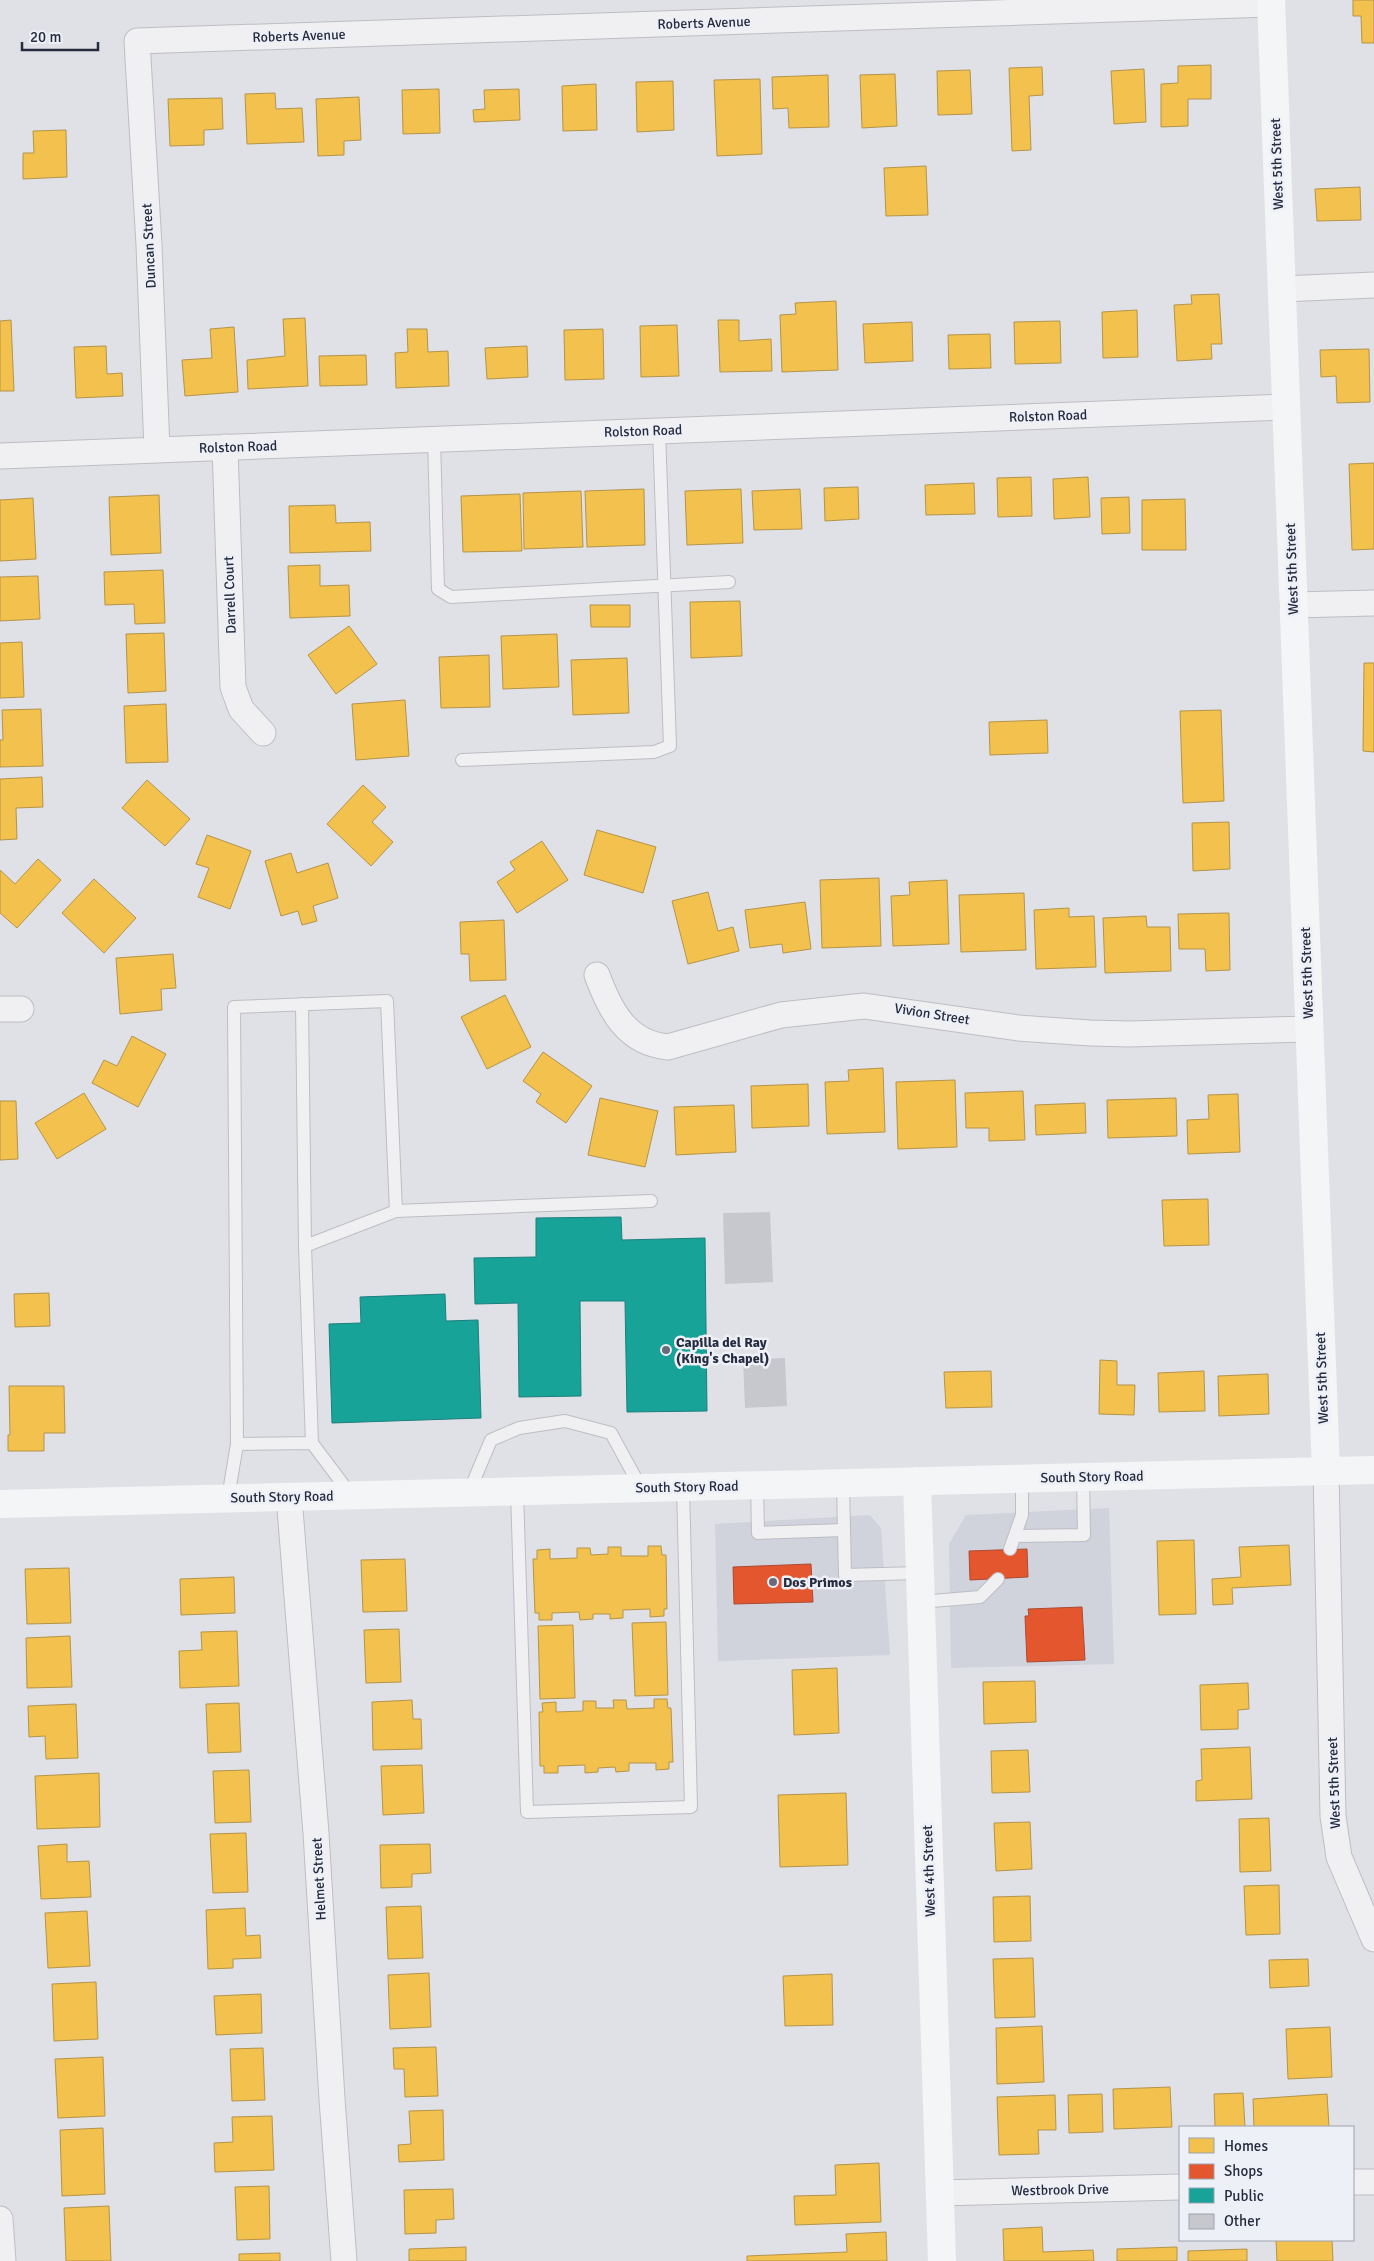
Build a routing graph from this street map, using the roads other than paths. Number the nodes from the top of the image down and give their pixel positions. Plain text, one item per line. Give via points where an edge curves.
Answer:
1 (1271, 2) edge
2 (137, 42) joint
3 (1374, 285) edge
4 (1282, 289) junction
5 (1286, 407) junction
6 (659, 430) junction
7 (434, 439) junction
8 (225, 447) junction
9 (158, 450) junction
10 (0, 456) edge
11 (729, 582) dead end
12 (665, 586) junction
13 (1374, 603) edge
14 (1293, 605) junction
15 (263, 733) dead end
16 (462, 760) dead end
17 (597, 975) dead end
18 (302, 1004) junction
19 (1309, 1029) junction
20 (651, 1201) dead end
21 (396, 1211) junction
22 (305, 1246) junction
23 (312, 1443) junction
24 (237, 1444) junction
25 (1374, 1470) edge
26 (1326, 1471) junction
27 (1083, 1477) junction
28 (1022, 1479) junction
29 (917, 1481) junction
30 (843, 1483) junction
31 (756, 1485) junction
32 (683, 1487) junction
33 (640, 1488) junction
34 (517, 1491) junction
35 (470, 1492) junction
36 (351, 1495) junction
37 (289, 1497) junction
38 (228, 1498) junction
39 (0, 1504) edge
40 (844, 1530) junction
41 (1014, 1536) junction
42 (1010, 1549) dead end
43 (920, 1573) junction
44 (998, 1578) dead end
45 (920, 1602) junction
46 (1374, 1940) edge
47 (1354, 2182) edge
48 (1374, 2182) edge
49 (1179, 2187) edge
50 (940, 2193) junction
51 (0, 2219) edge
52 (3, 2261) edge
53 (344, 2261) edge
54 (942, 2261) edge

1 - 2 street, Roberts Avenue
1 - 4 street, West 5th Street
2 - 9 street, Duncan Street
3 - 4 street
4 - 5 street, West 5th Street
5 - 6 street, Rolston Road
5 - 14 street, West 5th Street
6 - 7 street, Rolston Road
6 - 12 lane
7 - 8 street, Rolston Road
7 - 12 lane via 438,589 451,597
8 - 9 street, Rolston Road
8 - 15 street, Darrell Court via 233,687 241,709
9 - 10 street, Rolston Road
11 - 12 lane
12 - 16 lane via 670,746 654,752
13 - 14 street
14 - 19 street, West 5th Street
17 - 19 street, Vivion Street via 607,1002 622,1024 644,1042 668,1047 781,1015 864,1006 1018,1028 1090,1033
18 - 21 lane via 387,1001
18 - 22 lane
18 - 24 lane via 234,1007
19 - 26 street, West 5th Street
20 - 21 lane
21 - 22 lane
22 - 23 lane
23 - 24 lane
23 - 36 lane
24 - 38 lane
25 - 26 street, South Story Road
26 - 27 street, South Story Road
26 - 46 street, West 5th Street via 1333,1816 1339,1857
27 - 28 street, South Story Road
27 - 41 lane via 1084,1535
28 - 29 street, South Story Road
28 - 41 lane via 1022,1515
29 - 30 street, South Story Road
29 - 43 street, West 4th Street
30 - 31 street, South Story Road
30 - 40 lane
31 - 32 street, South Story Road
31 - 40 lane via 758,1532
32 - 33 street, South Story Road
32 - 34 lane via 691,1807 537,1812 527,1812
33 - 34 street, South Story Road
33 - 35 lane via 611,1433 565,1421 518,1428 491,1440
34 - 35 street, South Story Road
35 - 36 street, South Story Road
36 - 37 street, South Story Road
37 - 38 street, South Story Road
37 - 53 street, Helmet Street via 316,1832
38 - 39 street, South Story Road
40 - 43 lane via 845,1575
41 - 42 lane
43 - 45 street, West 4th Street
44 - 45 lane via 980,1597
45 - 50 street, West 4th Street
47 - 48 street
49 - 50 street, Westbrook Drive
50 - 54 street, West 4th Street
51 - 52 street

